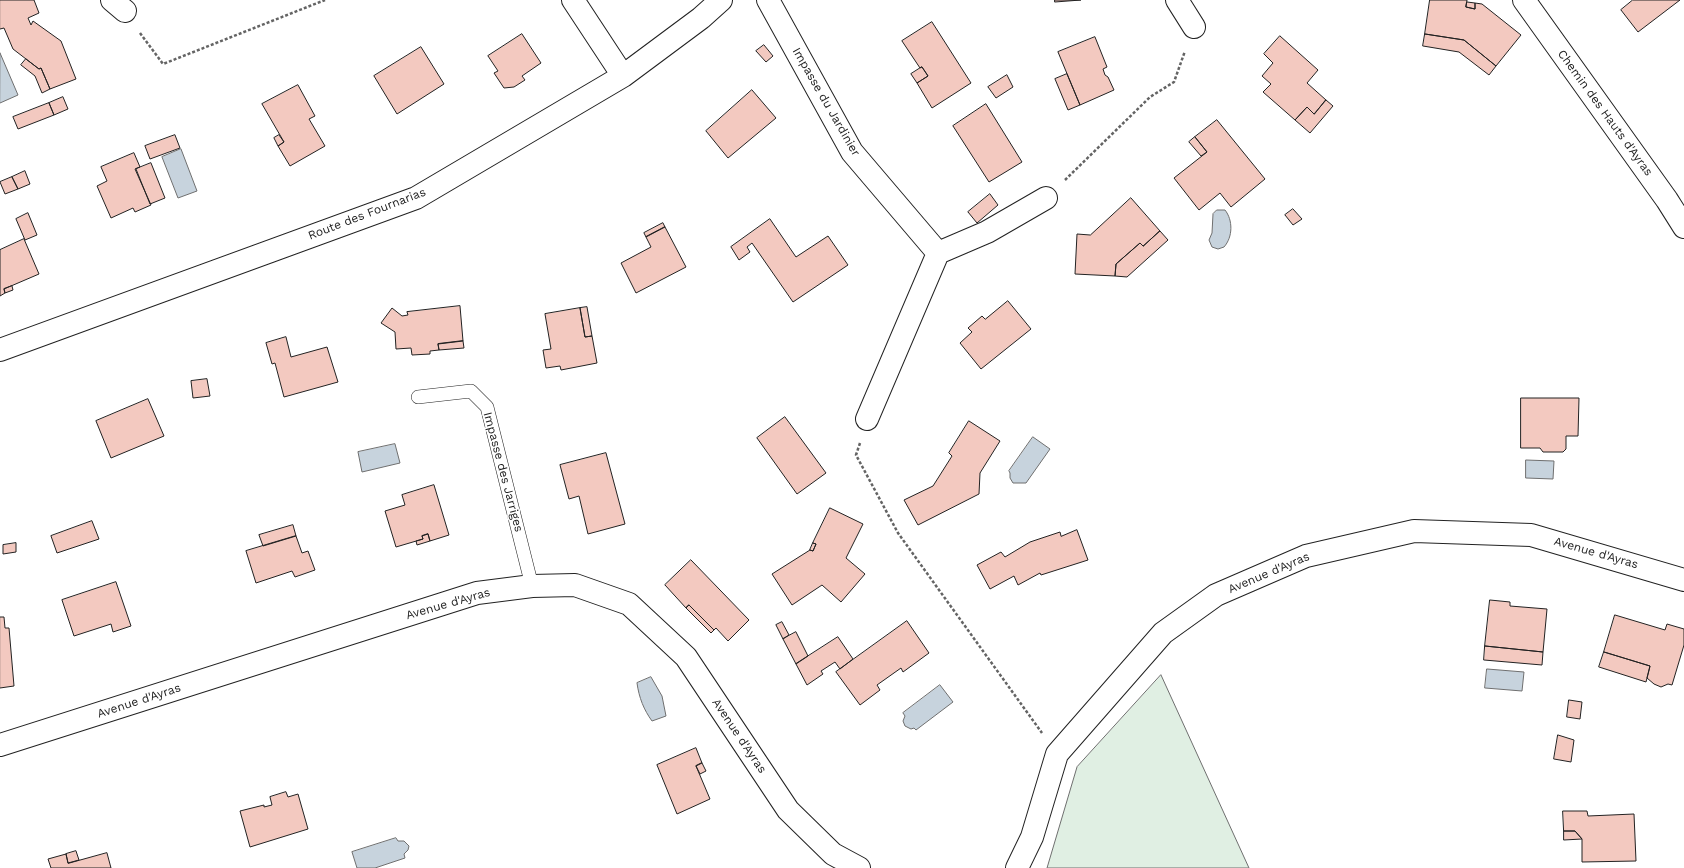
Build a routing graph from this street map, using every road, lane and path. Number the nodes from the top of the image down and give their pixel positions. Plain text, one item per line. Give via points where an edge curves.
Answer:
1 (325, 0) edge
2 (573, 0) edge
3 (721, 0) edge
4 (768, 0) edge
5 (1177, 0) edge
6 (1524, 0) edge
7 (119, 5) edge
8 (1194, 27) joint
9 (623, 76) junction
10 (1046, 198) joint
11 (1684, 227) edge
12 (938, 253) junction
13 (0, 350) edge
14 (418, 397) dead end
15 (867, 420) joint
16 (1684, 580) edge
17 (532, 586) junction
18 (0, 746) edge
19 (1057, 754) junction
20 (859, 868) edge
21 (1017, 868) edge

1 - 7 path via 162,64
2 - 9 street
3 - 9 street, Route des Fournarias
4 - 12 street, Impasse du Jardinier via 852,152
5 - 8 street
6 - 11 street, Chemin des Hauts d'Ayras
8 - 10 path via 1174,82 1150,97
9 - 13 street, Route des Fournarias via 416,198
10 - 12 street via 987,232
12 - 15 street
14 - 17 lane, Impasse des Jarriges via 471,391 487,407
15 - 19 path via 856,455 898,534
16 - 19 street, Avenue d'Ayras via 1531,535 1414,531 1306,556 1216,595 1163,633
17 - 18 street, Avenue d'Ayras via 477,593
17 - 20 street, Avenue d'Ayras via 575,585 629,604 686,657 788,810 833,854
19 - 21 street, Avenue d'Ayras via 1032,837

